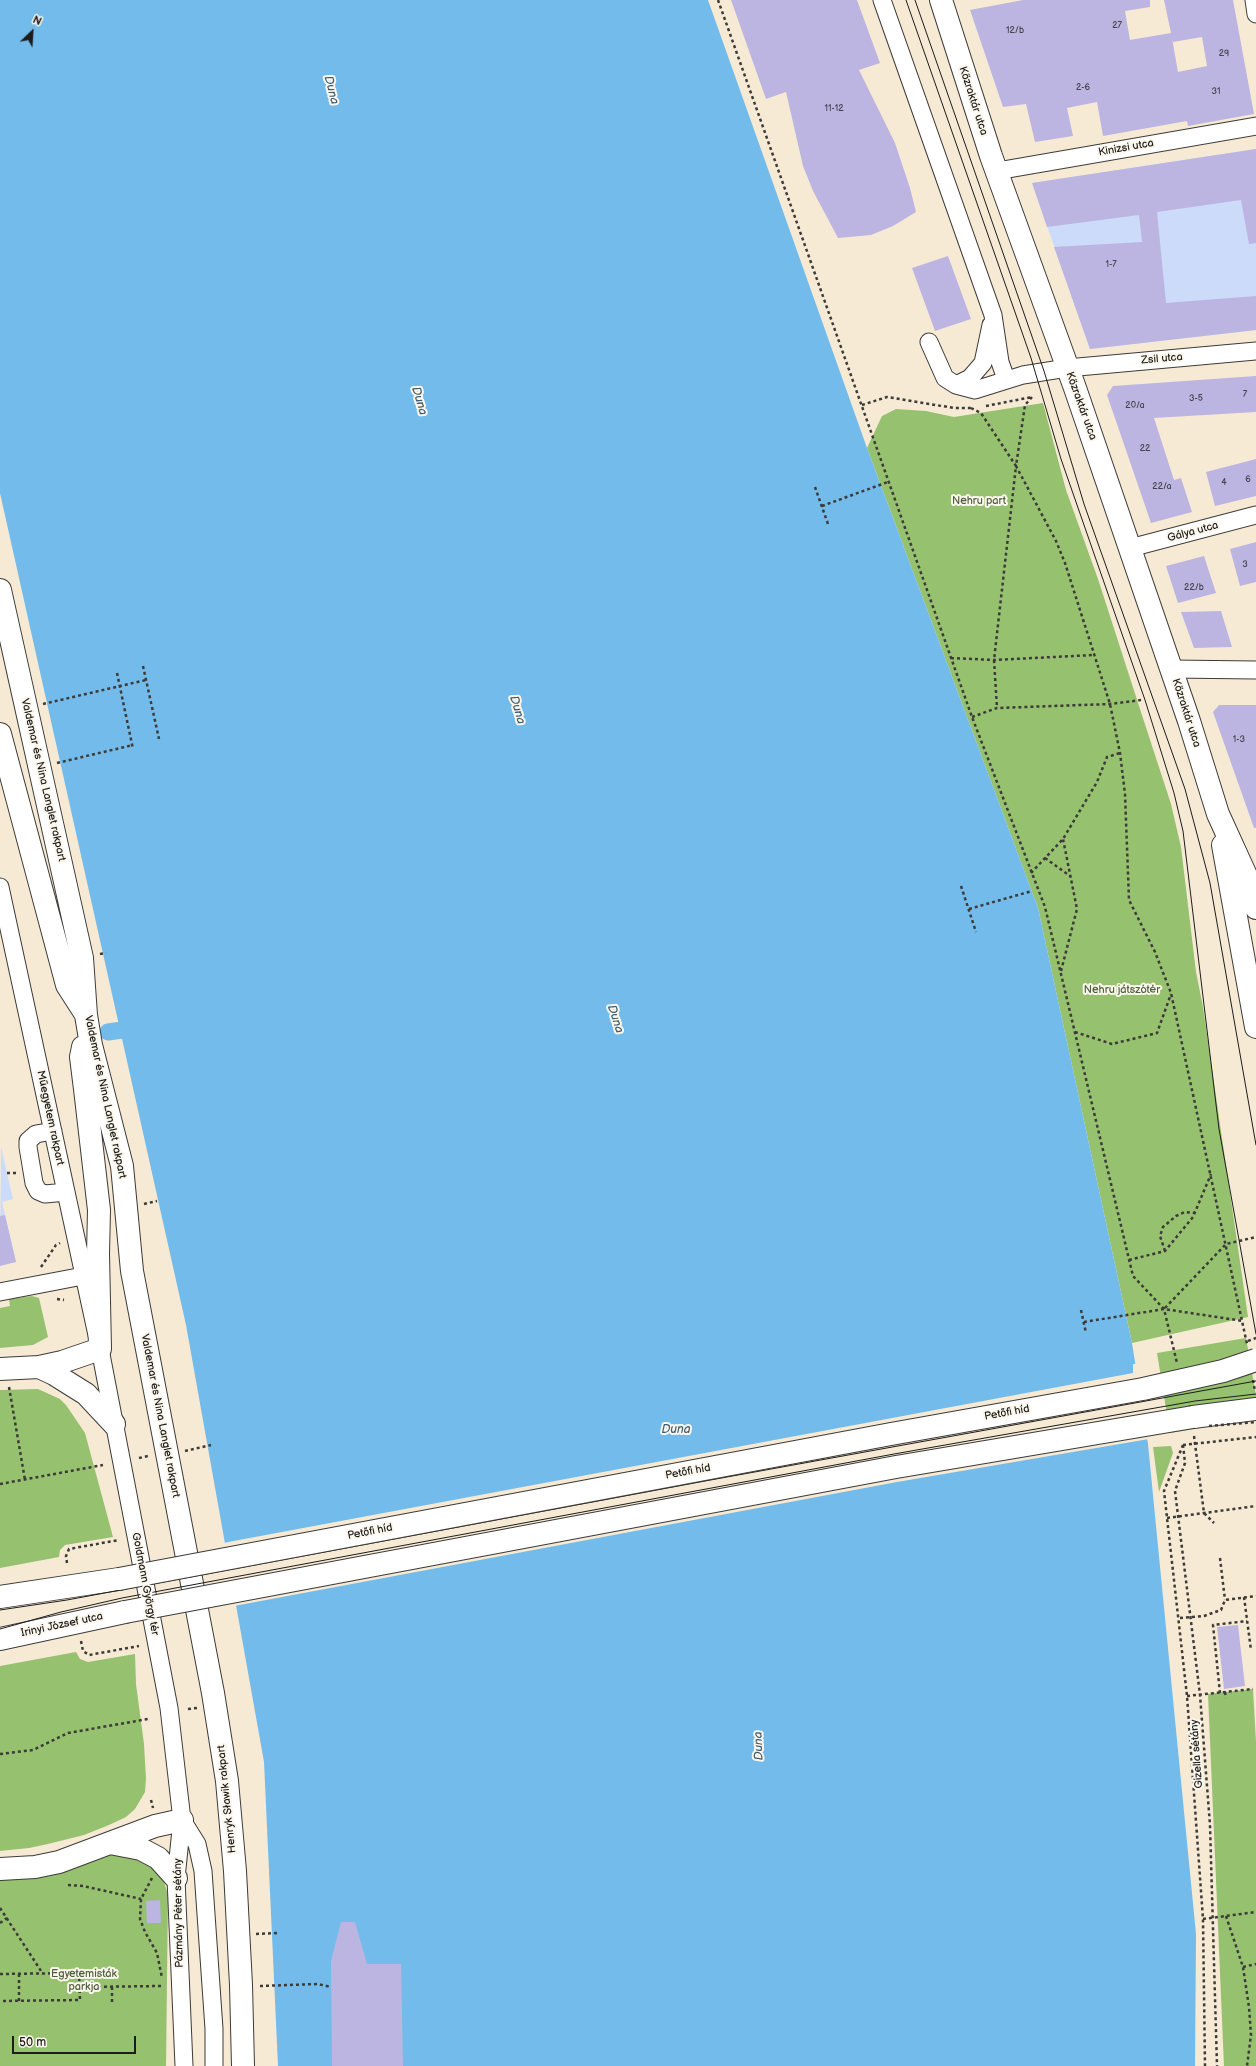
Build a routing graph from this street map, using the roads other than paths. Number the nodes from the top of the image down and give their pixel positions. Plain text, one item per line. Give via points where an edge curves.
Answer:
1 (882, 0) edge
2 (941, 0) edge
3 (1254, 0) edge
4 (1256, 14) edge
5 (1256, 126) edge
6 (997, 171) junction
7 (993, 315) junction
8 (929, 342) dead end
9 (1256, 351) edge
10 (1067, 368) junction
11 (1006, 379) junction
12 (956, 385) junction
13 (1256, 515) edge
14 (1130, 548) junction
15 (0, 590) edge
16 (1171, 669) junction
17 (1256, 670) edge
18 (0, 734) edge
19 (1218, 814) junction
20 (0, 887) edge
21 (1256, 908) edge
22 (1256, 946) edge
23 (1247, 976) junction
24 (86, 1015) junction
25 (1256, 1027) edge
26 (53, 1131) junction
27 (66, 1192) junction
28 (83, 1276) junction
29 (0, 1292) edge
30 (100, 1349) junction
31 (1252, 1361) edge
32 (39, 1367) junction
33 (4, 1377) edge
34 (1256, 1409) edge
35 (114, 1424) junction
36 (183, 1536) joint
37 (0, 1597) edge
38 (0, 1638) edge
39 (182, 1820) junction
40 (110, 1843) junction
41 (0, 1869) edge
42 (176, 1878) junction
43 (184, 2066) edge
44 (214, 2066) edge
45 (243, 2066) edge

1 - 7 street
2 - 6 main road, Közraktár utca
3 - 4 street
5 - 6 street, Kinizsi utca
6 - 10 main road, Közraktár utca
7 - 11 street via 1000,362
7 - 12 street via 983,364 970,378
8 - 12 street via 945,378
9 - 10 street, Zsil utca
10 - 11 street, Zsil utca
10 - 14 main road, Közraktár utca
11 - 12 street, Zsil utca via 975,390
13 - 14 street, Gálya utca
14 - 16 main road, Közraktár utca
15 - 24 main road, Valdemar és Nina Langlet rakpart via 76,924 83,963
16 - 17 street
16 - 19 main road, Közraktár utca
18 - 24 main road via 67,985
19 - 21 main road, Közraktár utca via 1249,882
19 - 23 main road, Közraktár utca
20 - 26 street, Műegyetem rakpart
22 - 23 street via 1249,948 1246,954
23 - 25 main road, Közraktár utca
24 - 30 main road via 81,1057 100,1210
24 - 36 main road, Valdemar és Nina Langlet rakpart via 122,1166 132,1271
26 - 27 street, Műegyetem rakpart
26 - 27 street via 36,1134 28,1141 34,1183 38,1191 45,1194
27 - 28 street, Műegyetem rakpart
28 - 29 street
28 - 30 street, Műegyetem rakpart
30 - 32 main road
30 - 35 street, Goldmann György tér
31 - 37 main road, Petőfi híd, bridge via 1223,1371 1143,1389 876,1436 119,1579
32 - 33 main road
32 - 35 main road via 86,1394
34 - 38 main road, Irinyi József utca, bridge via 1193,1417 896,1467 125,1612
35 - 39 street, Goldmann György tér via 169,1708
36 - 45 main road, Henryk Sławik rakpart via 227,1781 236,1886
39 - 40 main road via 155,1826
39 - 42 street, Pázmány Péter sétány
39 - 44 street, Pázmány Péter sétány via 197,1844 203,1870 214,2029
40 - 41 main road via 59,1862 35,1867
40 - 42 main road via 141,1849 158,1858
42 - 43 street, Pázmány Péter sétány

